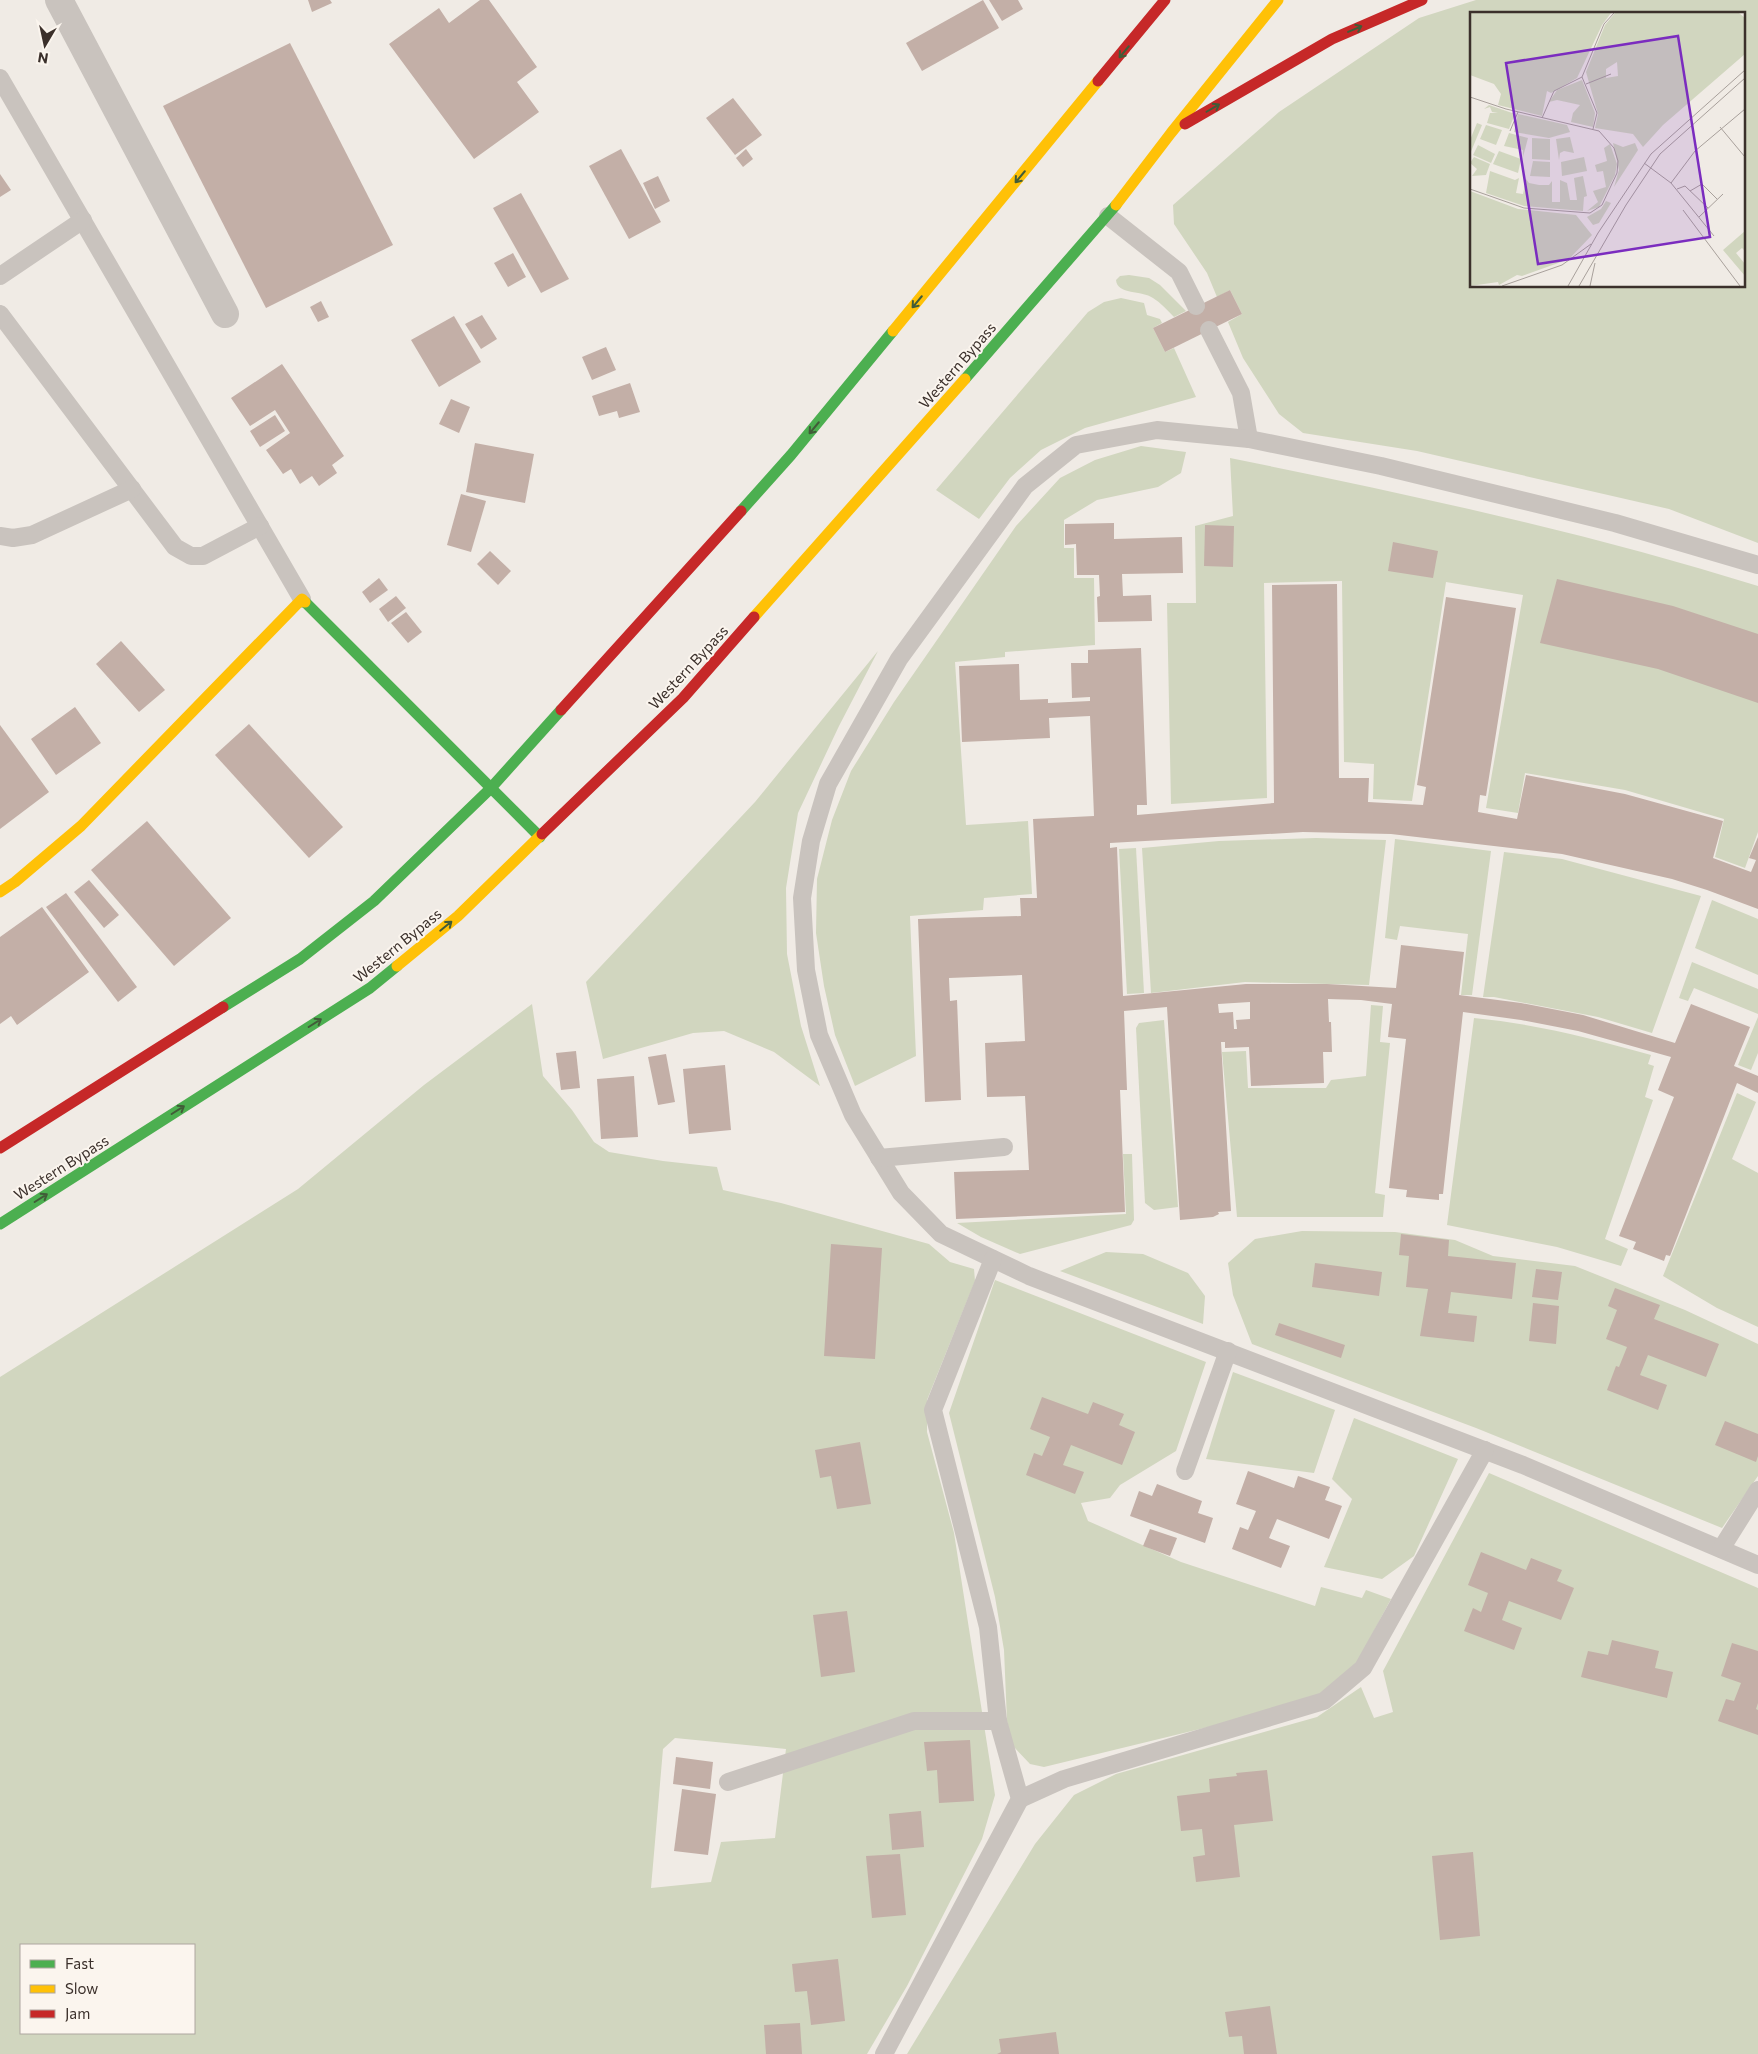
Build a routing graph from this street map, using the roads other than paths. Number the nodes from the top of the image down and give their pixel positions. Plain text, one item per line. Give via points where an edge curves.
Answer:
1 (59, 0) edge
2 (1157, 0) edge
3 (1165, 0) edge
4 (1278, 0) edge
5 (1422, 0) edge
6 (1146, 25) junction
7 (0, 78) edge
8 (1171, 133) junction
9 (1108, 216) junction
10 (83, 220) junction
11 (0, 276) edge
12 (1196, 306) dead end
13 (0, 314) edge
14 (225, 314) dead end
15 (1209, 330) dead end
16 (1249, 438) junction
17 (132, 489) junction
18 (260, 526) junction
19 (0, 536) edge
20 (1758, 565) edge
21 (302, 599) junction
22 (490, 789) junction
23 (540, 837) junction
24 (0, 892) edge
25 (1004, 1147) dead end
26 (0, 1148) edge
27 (879, 1158) junction
28 (0, 1224) edge
29 (993, 1259) junction
30 (1228, 1351) junction
31 (1485, 1450) junction
32 (1185, 1471) dead end
33 (1758, 1490) edge
34 (1721, 1549) junction
35 (1758, 1566) edge
36 (998, 1721) junction
37 (728, 1782) dead end
38 (1020, 1798) junction
39 (884, 2054) edge

1 - 14 street
2 - 6 main road
3 - 6 main road
4 - 8 main road, Western Bypass
8 -> 5 main road via 1332,39
6 -> 22 main road via 791,455
7 - 10 lane
8 - 9 main road, Western Bypass
9 - 12 lane via 1179,272
9 - 23 main road, Western Bypass via 683,698
10 - 11 lane
10 - 18 lane
13 - 17 lane
15 - 16 lane via 1241,393
16 - 20 lane via 1381,466 1596,519
16 - 27 lane via 1157,430 1076,445 1025,486 899,659 828,784 811,841 802,898 806,970 819,1035 853,1115
17 - 18 lane via 175,547 191,556 203,556
17 - 19 lane via 32,535
18 - 21 lane
21 - 22 main road
21 - 24 main road via 81,826
22 - 23 main road
22 - 26 main road via 374,901 300,959
28 -> 23 main road, Western Bypass via 370,988 458,916
25 - 27 lane
27 - 29 lane via 901,1193 941,1234
29 - 30 lane via 1029,1276
29 - 36 lane via 933,1410 988,1627
30 - 31 lane
30 - 32 lane
31 - 34 lane
31 - 38 lane via 1362,1668 1324,1700 1064,1779
33 - 34 lane
34 - 35 lane
36 - 37 lane via 914,1722
36 - 38 lane
38 - 39 lane

